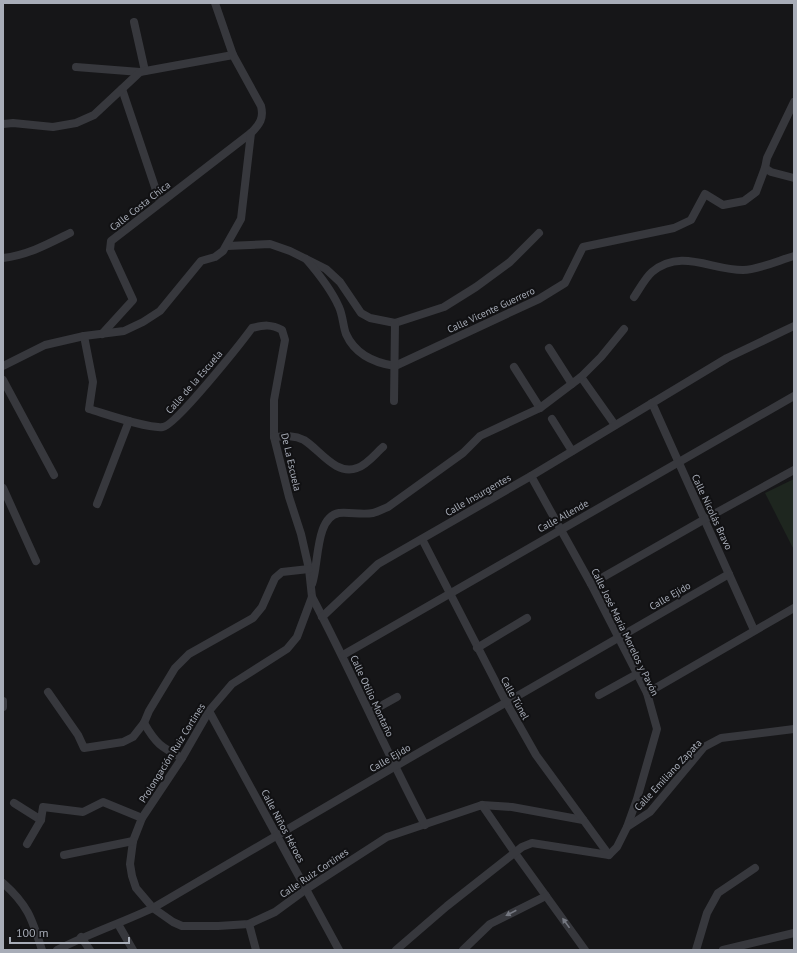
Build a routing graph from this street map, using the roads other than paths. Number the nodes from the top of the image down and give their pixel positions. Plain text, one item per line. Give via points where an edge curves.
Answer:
1 (215, 3) edge
2 (134, 22) dead end
3 (233, 55) junction
4 (76, 67) dead end
5 (142, 71) junction
6 (122, 89) junction
7 (794, 102) edge
8 (3, 124) edge
9 (251, 133) junction
10 (766, 168) junction
11 (794, 178) edge
12 (160, 202) junction
13 (70, 233) dead end
14 (539, 233) dead end
15 (227, 246) junction
16 (794, 256) edge
17 (3, 258) edge
18 (306, 259) junction
19 (634, 298) dead end
20 (395, 323) junction
21 (794, 326) edge
22 (624, 329) dead end
23 (282, 330) joint
24 (102, 334) junction
25 (84, 336) junction
26 (550, 348) dead end
27 (3, 366) edge
28 (395, 366) junction
29 (514, 367) dead end
30 (581, 377) junction
31 (3, 380) edge
32 (572, 384) junction
33 (794, 396) edge
34 (394, 401) dead end
35 (652, 403) junction
36 (540, 408) junction
37 (552, 419) dead end
38 (129, 421) junction
39 (616, 425) junction
40 (274, 437) junction
41 (383, 447) dead end
42 (572, 451) junction
43 (678, 463) junction
44 (794, 470) edge
45 (54, 475) dead end
46 (531, 476) junction
47 (3, 488) edge
48 (97, 504) dead end
49 (705, 519) junction
50 (561, 529) junction
51 (422, 538) junction
52 (36, 561) dead end
53 (308, 569) junction
54 (729, 574) junction
55 (591, 584) junction
56 (311, 587) junction
57 (450, 593) junction
58 (312, 597) junction
59 (794, 608) edge
60 (322, 617) junction
61 (528, 618) dead end
62 (754, 630) junction
63 (618, 638) junction
64 (477, 648) junction
65 (343, 655) junction
66 (637, 674) junction
67 (48, 692) dead end
68 (647, 693) junction
69 (599, 695) dead end
70 (397, 697) dead end
71 (3, 701) edge
72 (506, 702) junction
73 (3, 707) edge
74 (209, 711) junction
75 (370, 712) junction
76 (144, 723) junction
77 (794, 729) edge
78 (182, 758) junction
79 (394, 767) junction
80 (14, 803) dead end
81 (482, 805) junction
82 (142, 818) junction
83 (41, 820) junction
84 (583, 820) junction
85 (425, 825) junction
86 (627, 828) junction
87 (278, 836) junction
88 (133, 841) junction
89 (27, 844) dead end
90 (515, 854) junction
91 (64, 855) dead end
92 (609, 855) junction
93 (755, 868) dead end
94 (3, 883) edge
95 (305, 890) junction
96 (546, 896) junction
97 (153, 908) junction
98 (118, 924) junction
99 (249, 924) junction
100 (794, 933) edge
101 (82, 937) junction
102 (42, 950) edge
103 (57, 950) edge
104 (90, 950) edge
105 (133, 950) edge
106 (256, 950) edge
107 (339, 950) edge
108 (396, 950) edge
109 (463, 950) edge
110 (585, 950) edge
111 (696, 950) edge
112 (723, 950) edge

1 - 3 street
2 - 5 street
3 - 5 street
3 - 9 street, Calle Costa Chica via 261,106 263,115 259,125
4 - 5 street
5 - 6 street
6 - 8 street via 94,115 76,123 53,127
6 - 12 street
7 - 10 street via 767,158
9 - 12 street, Calle Costa Chica
9 - 15 street via 241,218
10 - 11 street via 771,172
10 - 28 street, Calle Vicente Guerrero via 756,192 744,201 723,206 705,194 691,220 661,231 584,247 565,283 539,299
12 - 24 street, Calle Costa Chica via 111,241 110,250 133,300
13 - 17 street via 39,248
14 - 20 street via 510,262 444,307
15 - 18 street via 270,244
15 - 24 street via 220,255 201,261 160,311 124,331
16 - 19 street via 745,270 718,268 690,260 664,264 651,273
18 - 20 street via 326,269 340,282 361,313 370,318
18 - 28 street via 332,293 340,310 346,335 359,353 381,364
20 - 28 street
21 - 35 street, Calle Insurgentes via 727,358
22 - 30 street
23 - 38 street, Calle de la Escuela via 274,325 252,328 219,370 169,425 157,427
23 - 40 street, De La Escuela via 285,340 274,400
24 - 25 street
25 - 27 street via 45,344
25 - 38 street, Calle de la Escuela via 93,382 89,409
26 - 32 street
28 - 34 street
29 - 36 street
30 - 32 street
30 - 39 street
31 - 45 street
32 - 36 street
33 - 43 street, Calle Allende
35 - 39 street, Calle Insurgentes
35 - 43 street, Calle Nicolás Bravo
36 - 56 street via 480,436 463,453 388,507 374,513 338,513 327,520 321,531 316,574
37 - 42 street
38 - 48 street
39 - 42 street, Calle Insurgentes
40 - 41 street via 292,436 305,440 329,461 346,470 366,463
40 - 53 street, De La Escuela
42 - 46 street, Calle Insurgentes
43 - 49 street, Calle Nicolás Bravo
43 - 50 street, Calle Allende
44 - 49 street
46 - 50 street, Calle José María Morelos y Pavón
46 - 51 street, Calle Insurgentes
47 - 52 street
49 - 54 street, Calle Nicolás Bravo
49 - 55 street
50 - 55 street, Calle José María Morelos y Pavón
50 - 57 street, Calle Allende
51 - 57 street, Calle Túnel
51 - 60 street, Calle Insurgentes via 378,564
53 - 56 street, De La Escuela
53 - 76 street via 282,572 275,578 262,607 253,618 190,654 175,668
54 - 62 street, Calle Nicolás Bravo
54 - 63 street, Calle Ejido
55 - 63 street, Calle José María Morelos y Pavón
56 - 58 street, De La Escuela
57 - 64 street, Calle Túnel
57 - 65 street, Calle Allende
58 - 60 street, Calle Otilio Montaño
58 - 74 street, Prolongación Ruiz Cortines via 297,637 287,649 232,684
59 - 62 street
60 - 65 street, Calle Otilio Montaño
61 - 64 street
62 - 68 street
63 - 66 street, Calle José María Morelos y Pavón
63 - 72 street, Calle Ejido
64 - 72 street, Calle Túnel
65 - 75 street, Calle Otilio Montaño
66 - 68 street, Calle José María Morelos y Pavón
66 - 69 street
67 - 76 street via 84,748 123,742 133,737
68 - 86 street, Calle José María Morelos y Pavón via 657,729
70 - 75 street
71 - 73 street
72 - 79 street, Calle Ejido
72 - 84 street, Calle Túnel via 536,755
74 - 78 street, Prolongación Ruiz Cortines
74 - 87 street, Calle Niños Héroes
75 - 79 street, Calle Otilio Montaño
76 - 78 street via 153,739
77 - 86 street, Calle Emiliano Zapata via 721,738 704,747 650,812
78 - 82 street, Prolongación Ruiz Cortines
79 - 85 street, Calle Otilio Montaño
79 - 87 street, Calle Ejido
80 - 83 street
81 - 84 street, Calle Ruiz Cortines via 512,807
81 - 85 street, Calle Ruiz Cortines
81 - 90 street
82 - 83 street via 104,802 83,812 43,808
82 - 88 street, Calle Ruiz Cortines
83 - 89 street
84 - 92 street, Calle Túnel
85 - 95 street, Calle Ruiz Cortines via 387,837
86 - 92 street, Calle Emiliano Zapata via 617,847
87 - 95 street, Calle Niños Héroes
87 - 97 street, Calle Ejido
88 - 91 street
88 - 97 street, Calle Ruiz Cortines via 130,864 132,876 136,888
90 - 92 street via 522,847 532,843
90 - 96 street
90 - 108 street via 447,906
93 - 111 street via 718,893 707,913
94 - 102 street via 26,908
95 - 99 street, Calle Ruiz Cortines via 276,912
95 - 107 street, Calle Niños Héroes
96 -> 109 street via 490,924
110 -> 96 street
97 - 98 street, Calle Ejido
97 - 99 street, Calle Ruiz Cortines via 182,926
98 - 101 street, Calle Ejido
98 - 105 street
99 - 106 street
100 - 112 street
101 - 103 street, Calle Ejido
101 - 104 street

